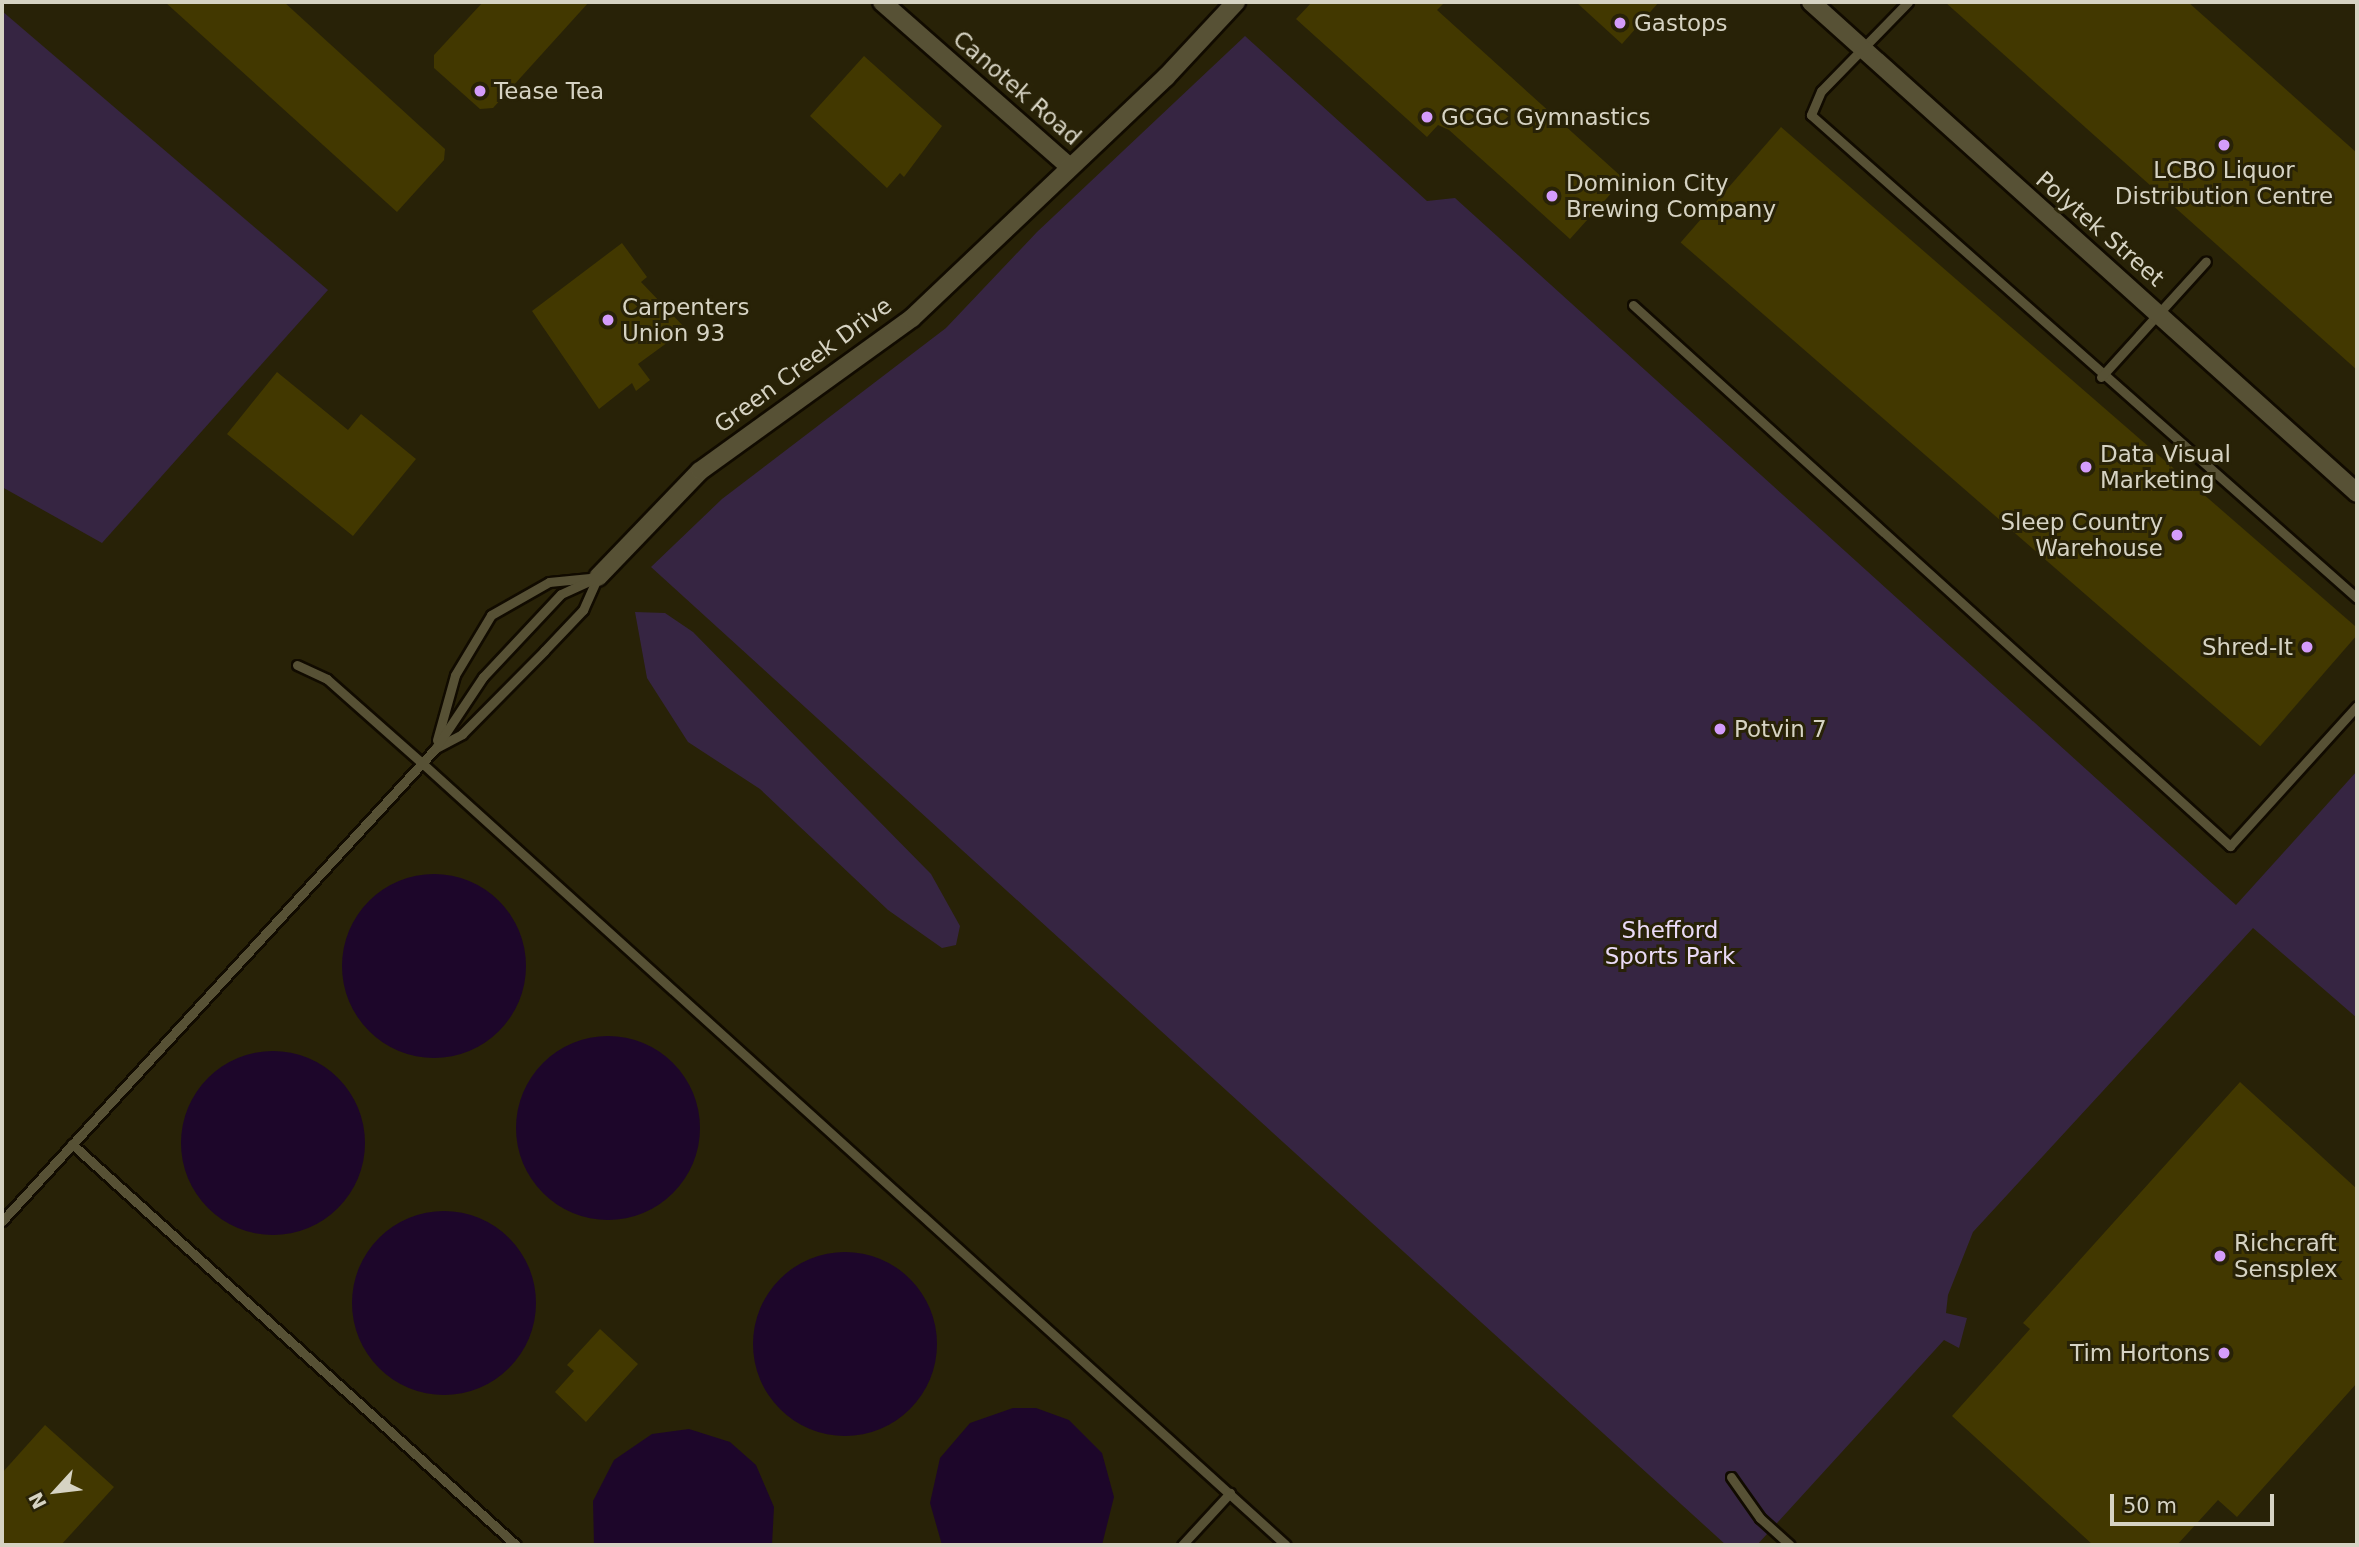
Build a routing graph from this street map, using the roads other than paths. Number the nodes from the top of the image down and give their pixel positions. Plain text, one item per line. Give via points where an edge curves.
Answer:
1 (882, 2) edge
2 (1236, 2) edge
3 (1811, 2) edge
4 (1908, 2) edge
5 (1860, 50) junction
6 (1070, 167) junction
7 (2206, 261) dead end
8 (1633, 305) dead end
9 (2158, 313) junction
10 (2101, 377) junction
11 (2357, 493) edge
12 (598, 577) junction
13 (2357, 598) edge
14 (298, 665) dead end
15 (2357, 706) edge
16 (435, 748) junction
17 (422, 763) junction
18 (72, 1143) junction
19 (2, 1221) edge
20 (1731, 1477) dead end
21 (1230, 1493) junction
22 (516, 1545) edge
23 (1182, 1545) edge
24 (1286, 1545) edge
25 (1790, 1545) edge

1 - 6 street, Canotek Road
2 - 6 street, Canotek Road via 1166,77
3 - 5 street, Polytek Street
4 - 5 lane
5 - 9 street, Polytek Street
5 - 10 lane via 1821,91 1811,115
6 - 12 street, Green Creek Drive via 887,340 700,471
7 - 9 lane
8 - 15 lane via 2230,846
9 - 10 lane
9 - 11 street, Polytek Street
10 - 13 lane
12 - 16 lane via 551,604 482,677
12 - 16 lane via 583,610 552,643 462,734
12 - 16 lane via 549,582 491,615 455,675
14 - 17 lane via 327,679
16 - 17 lane
17 - 18 lane
17 - 21 lane
18 - 19 lane
18 - 22 lane
20 - 25 lane via 1760,1518
21 - 23 lane
21 - 24 lane

